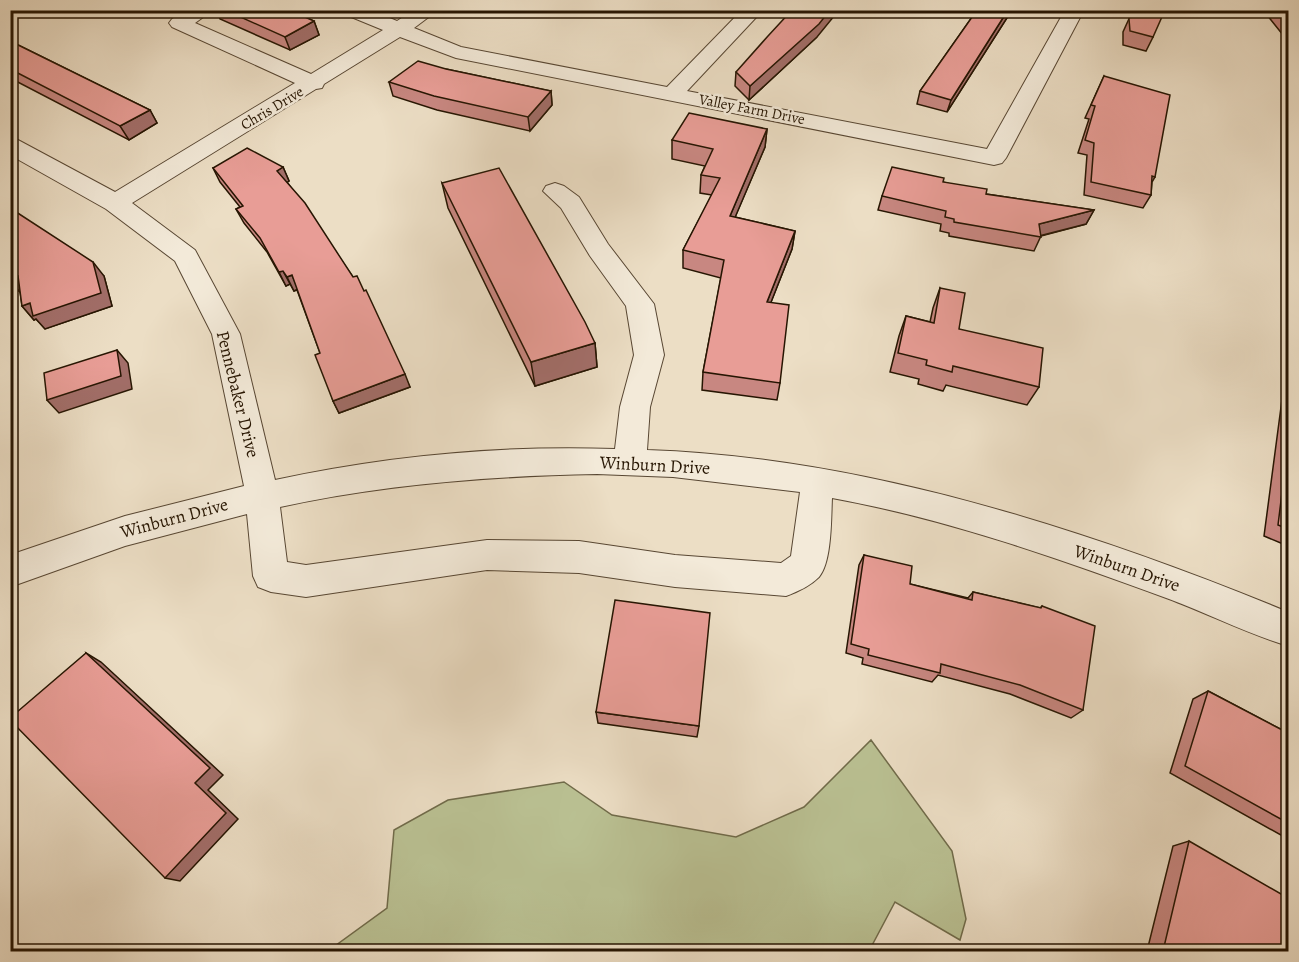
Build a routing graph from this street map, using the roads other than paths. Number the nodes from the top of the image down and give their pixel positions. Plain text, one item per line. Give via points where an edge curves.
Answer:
1 (204, 10) edge
2 (351, 10) edge
3 (429, 10) edge
4 (754, 10) edge
5 (1075, 10) edge
6 (400, 30) junction
7 (314, 83) junction
8 (674, 93) junction
9 (10, 145) edge
10 (555, 191) dead end
11 (115, 203) junction
12 (630, 462) junction
13 (817, 482) junction
14 (262, 495) junction
15 (10, 571) edge
16 (1288, 629) edge

1 - 7 street via 178,23
2 - 6 street, Valley Farm Drive
3 - 6 street, Chris Drive
4 - 8 street
5 - 8 street, Valley Farm Drive via 994,158
6 - 7 street, Chris Drive
6 - 8 street, Valley Farm Drive via 456,52
7 - 11 street, Chris Drive
9 - 11 street, Pennebaker Drive
10 - 12 street via 570,203 640,304 649,356 634,407
11 - 14 street, Pennebaker Drive via 186,256 226,334
12 - 13 street, Winburn Drive via 751,471
12 - 14 street, Winburn Drive via 570,460 460,466
13 - 14 street, Pennebaker Drive via 807,565 786,580 675,571 579,557 487,555 306,581 271,576
13 - 16 street, Winburn Drive via 941,508 1044,540 1222,600
14 - 15 street, Winburn Drive via 140,526

